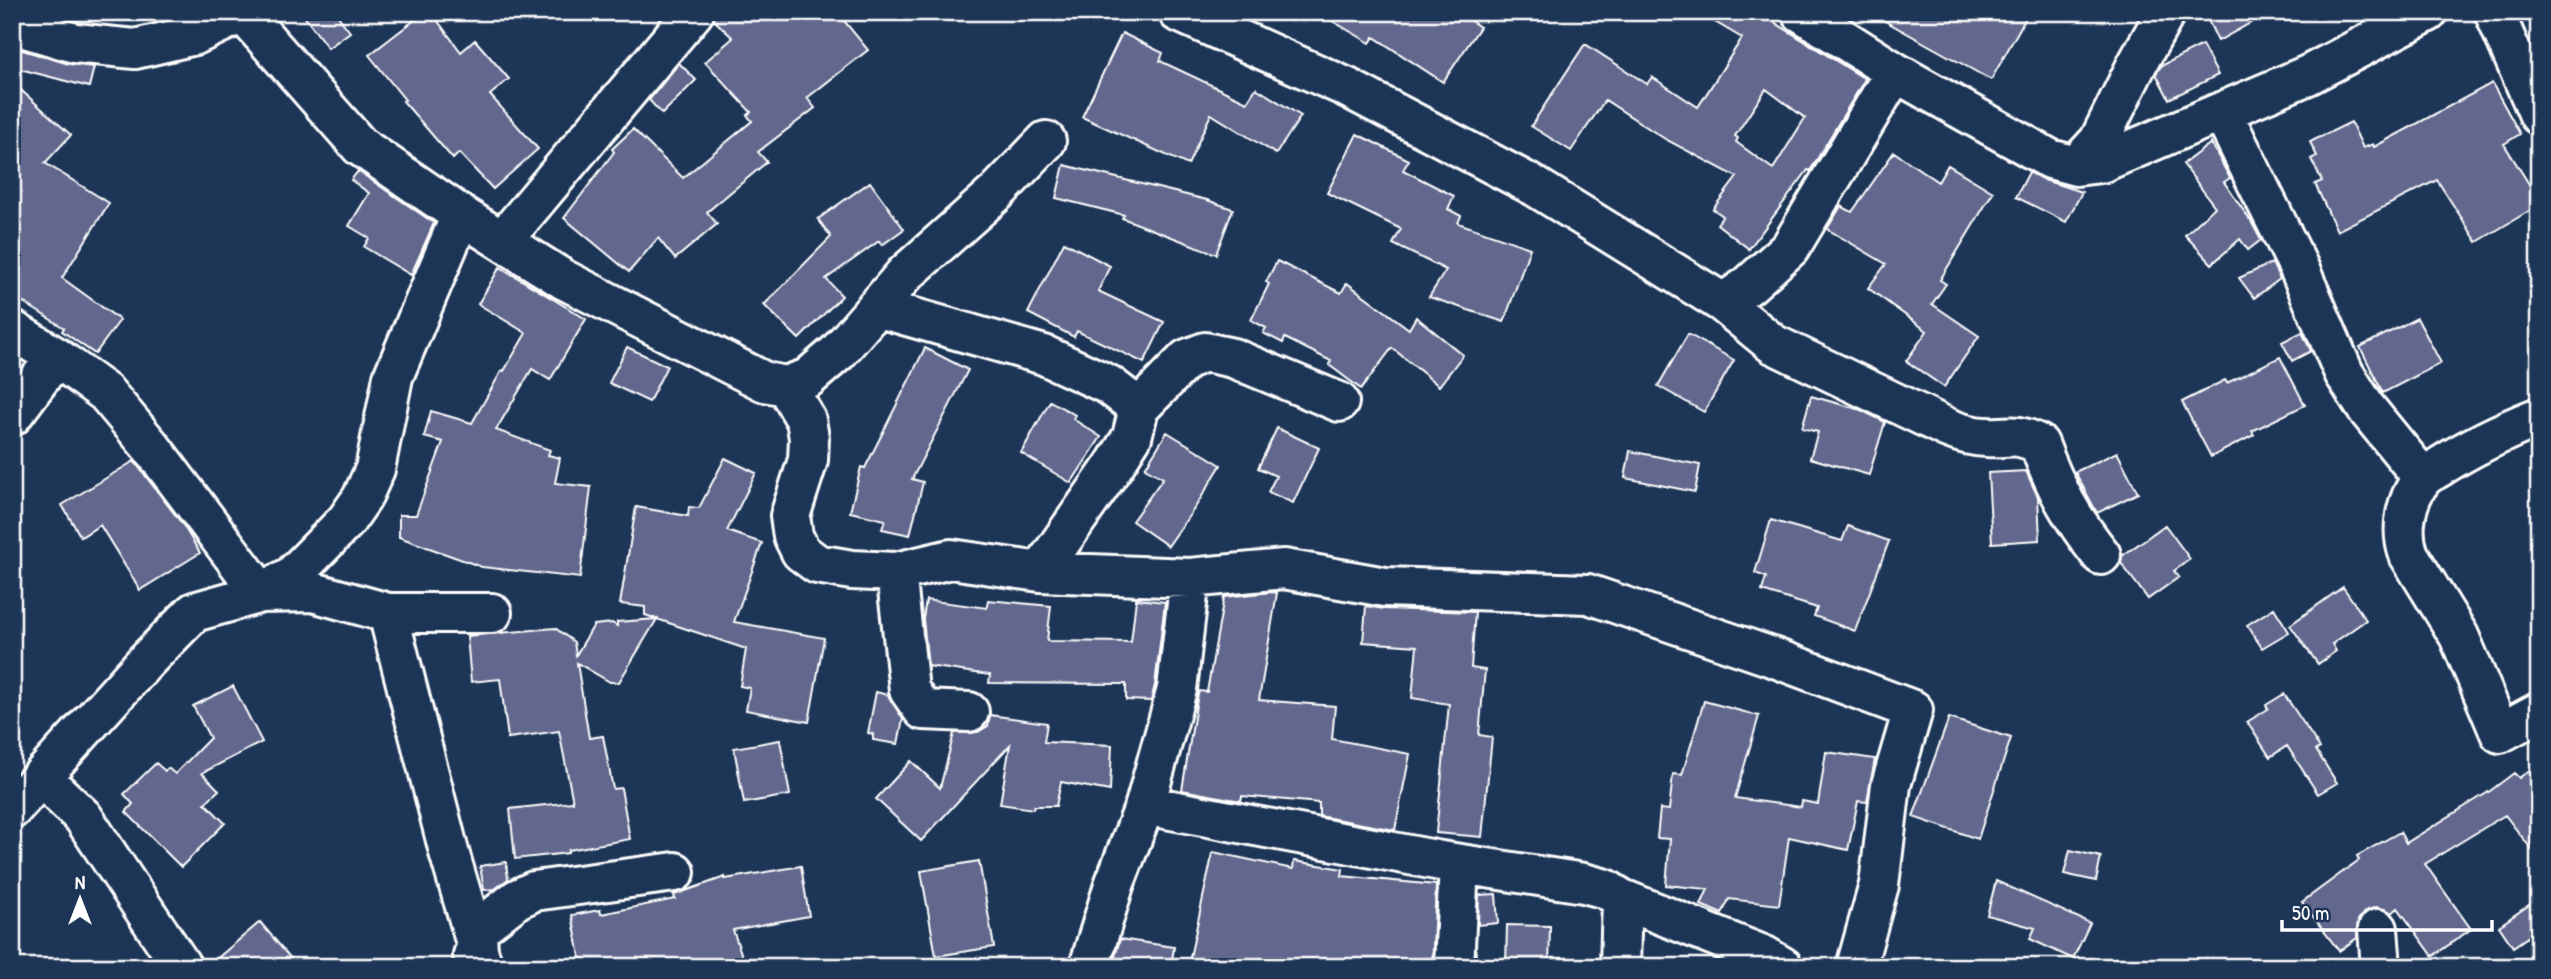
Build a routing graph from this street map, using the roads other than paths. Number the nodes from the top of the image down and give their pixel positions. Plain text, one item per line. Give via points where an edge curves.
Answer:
1 (694, 12) edge
2 (1178, 12) edge
3 (1801, 12) edge
4 (2166, 12) edge
5 (2428, 12) edge
6 (2494, 12) edge
7 (243, 13) edge
8 (12, 24) edge
9 (1895, 72) junction
10 (2222, 111) junction
11 (2539, 115) edge
12 (1046, 141) dead end
13 (2076, 166) junction
14 (461, 215) junction
15 (502, 241) junction
16 (1723, 303) junction
17 (876, 307) junction
18 (12, 330) edge
19 (56, 357) junction
20 (786, 386) junction
21 (1339, 402) dead end
22 (1139, 408) junction
23 (12, 416) edge
24 (2539, 417) edge
25 (2423, 478) junction
26 (2101, 555) dead end
27 (896, 572) junction
28 (1040, 572) junction
29 (1190, 578) junction
30 (261, 593) junction
31 (492, 612) dead end
32 (388, 613) junction
33 (969, 712) dead end
34 (2539, 712) edge
35 (42, 778) junction
36 (1145, 805) junction
37 (12, 809) edge
38 (1459, 864) junction
39 (675, 872) dead end
40 (1622, 899) junction
41 (2378, 929) dead end
42 (472, 962) edge
43 (182, 967) edge
44 (1089, 967) edge
45 (1454, 967) edge
46 (1619, 967) edge
47 (1783, 967) edge
48 (1856, 967) edge
49 (2381, 967) edge

1 - 15 street
2 - 16 street via 1346,87 1536,187
3 - 9 street
4 - 13 street via 2099,141
5 - 10 street via 2308,75
6 - 11 street
7 - 8 street via 195,35 135,49 75,43
7 - 14 street via 360,146
9 - 13 street via 2050,159
9 - 16 street via 1790,248
10 - 13 street via 2101,163
10 - 25 street via 2300,268 2344,373
12 - 17 street
14 - 15 street
14 - 30 street via 393,377 375,470 362,498 292,576
15 - 20 street via 563,279 741,370
16 - 26 street via 1773,344 1948,428 1988,438 2015,435 2039,444 2075,522
17 - 20 street via 838,352 808,378
17 - 22 street via 1044,355 1108,385
18 - 19 street
19 - 23 street
19 - 30 street via 106,394 152,447
20 - 27 street via 806,420 809,438 808,460 790,516 802,552 817,564
21 - 22 street via 1233,358 1205,352 1187,359
22 - 28 street via 1132,437
24 - 25 street via 2468,448
25 - 34 street via 2405,515 2404,543 2409,555 2459,636 2500,733
27 - 28 street via 951,559
27 - 33 street via 909,690 923,710
28 - 29 street
29 - 36 street via 1177,690
29 - 48 street via 1284,569 1385,587 1588,594 1913,710 1891,785 1879,885
30 - 32 street via 313,592
30 - 35 street via 194,612
31 - 32 street
32 - 42 street via 446,838
35 - 37 street
35 - 43 street via 83,817
36 - 38 street
36 - 44 street
38 - 40 street via 1584,883
38 - 45 street
39 - 42 street via 534,891 477,930
40 - 46 street
40 - 47 street
41 - 49 street

